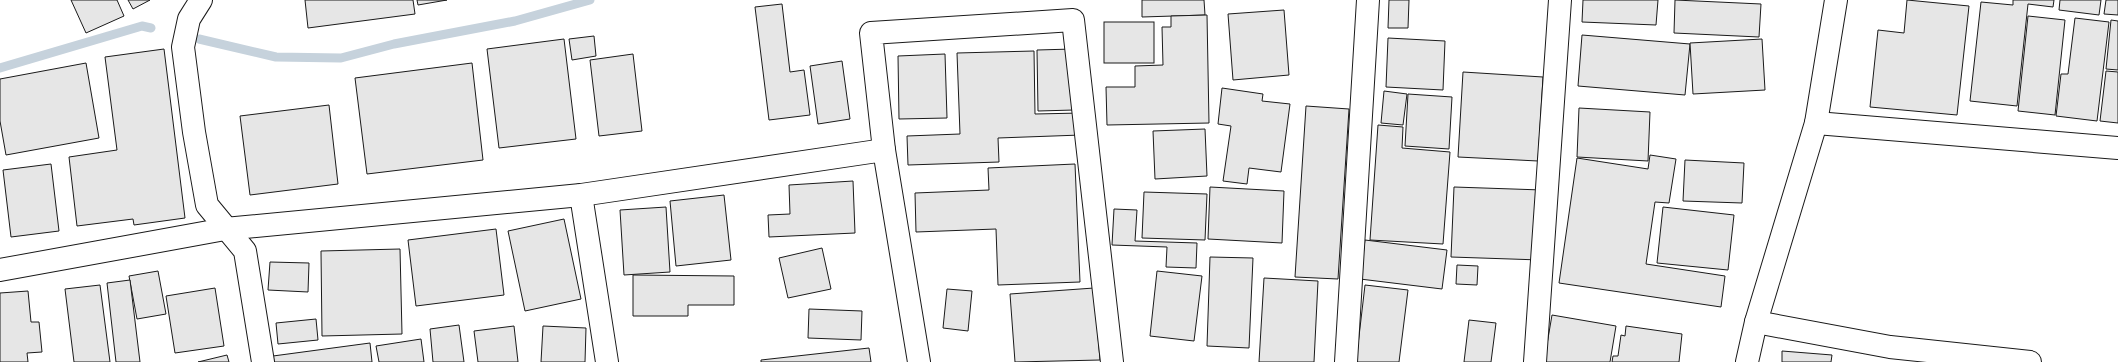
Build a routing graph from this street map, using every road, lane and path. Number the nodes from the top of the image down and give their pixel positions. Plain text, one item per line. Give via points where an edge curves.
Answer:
1 (201, 0) edge
2 (1368, 0) edge
3 (1560, 0) edge
4 (1836, 0) edge
5 (1816, 123) junction
6 (2118, 148) edge
7 (884, 150) junction
8 (581, 196) junction
9 (226, 229) junction
10 (0, 270) edge
11 (1756, 322) junction
12 (263, 362) edge
13 (607, 362) edge
14 (919, 362) edge
15 (1112, 362) edge
16 (1346, 362) edge
17 (1535, 362) edge
18 (1747, 362) edge
19 (2030, 362) edge

1 - 9 street via 189,19 183,47 207,205
2 - 16 street
3 - 17 street
4 - 5 street
5 - 6 street
5 - 11 street
7 - 8 street
7 - 14 street
7 - 15 street via 871,33 1073,20
8 - 9 street
8 - 13 street
9 - 10 street
9 - 12 street via 245,251
11 - 18 street
11 - 19 street via 1890,348

